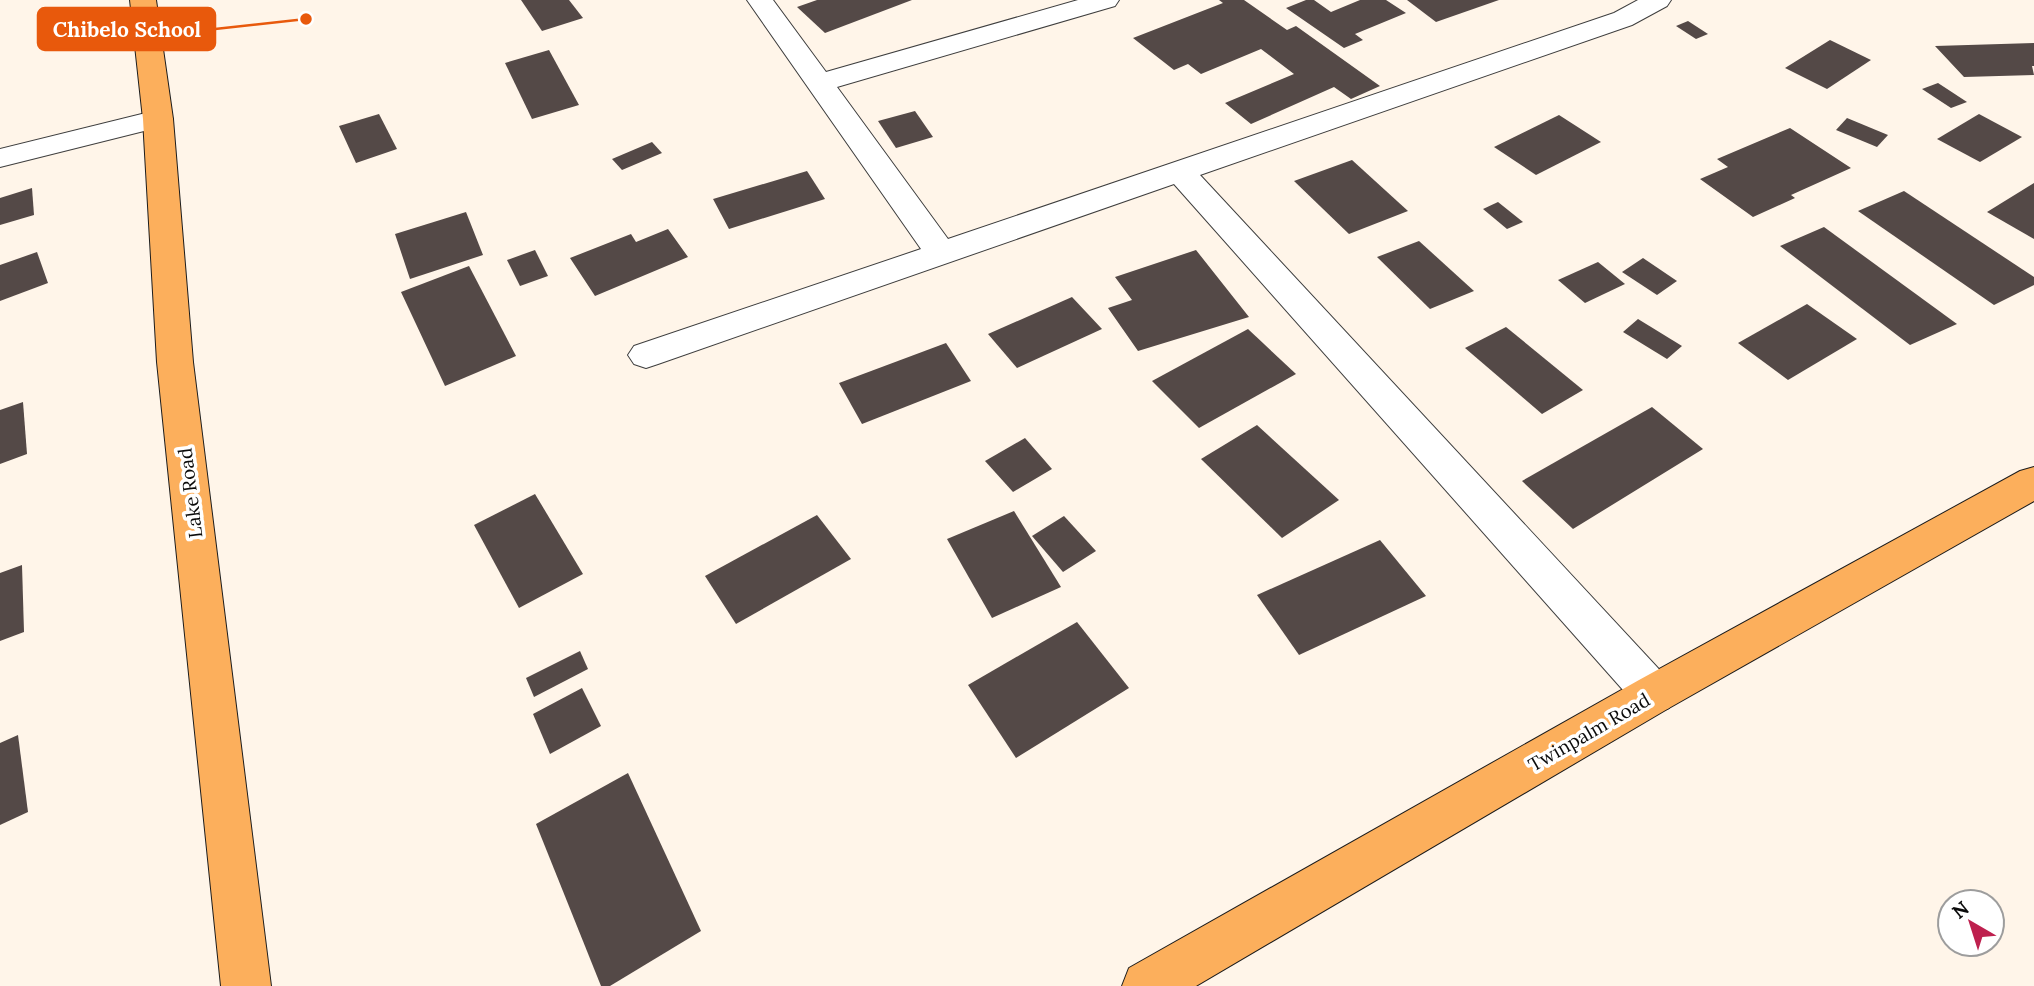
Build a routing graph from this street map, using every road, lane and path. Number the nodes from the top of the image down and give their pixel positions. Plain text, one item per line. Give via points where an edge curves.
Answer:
1 (143, 0) edge
2 (761, 0) edge
3 (1106, 0) edge
4 (1658, 0) edge
5 (820, 83) junction
6 (158, 119) junction
7 (0, 158) edge
8 (1180, 172) junction
9 (940, 252) junction
10 (646, 355) dead end
11 (2034, 482) edge
12 (1654, 694) junction
13 (246, 986) edge
14 (1147, 986) edge

1 - 6 main road, Lake Road
2 - 5 street
3 - 5 street
4 - 8 street via 1623,19
5 - 9 street
6 - 7 street
6 - 13 main road, Lake Road via 175,362
8 - 9 street
8 - 12 street
9 - 10 street
11 - 12 main road, Twinpalm Road
12 - 14 main road, Twinpalm Road

